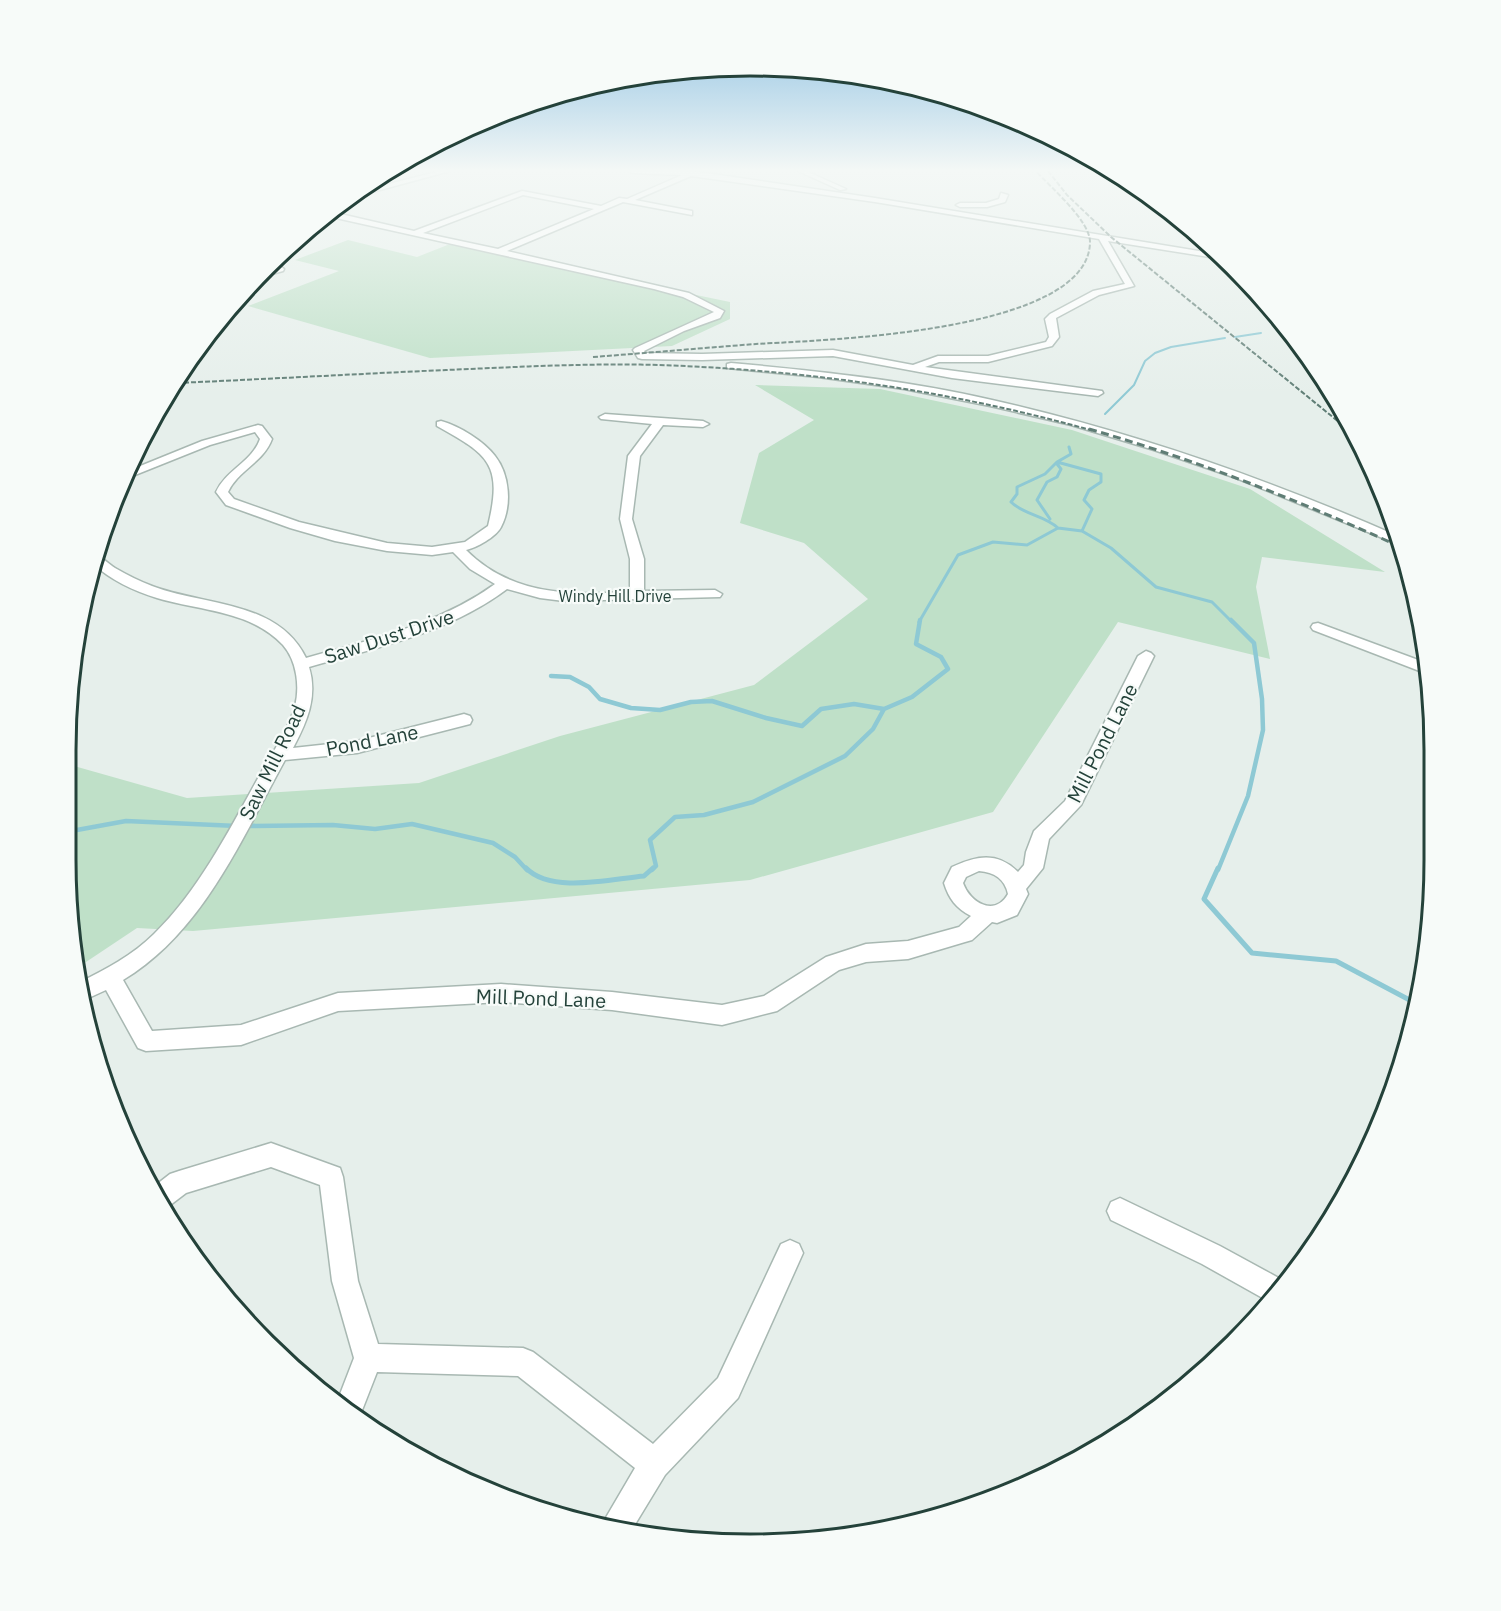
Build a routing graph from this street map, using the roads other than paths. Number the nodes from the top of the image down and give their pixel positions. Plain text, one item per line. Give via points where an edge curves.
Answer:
1 (472, 246) edge
2 (511, 246) edge
3 (1107, 246) edge
4 (1156, 246) edge
5 (498, 252) junction
6 (1206, 255) edge
7 (642, 356) junction
8 (916, 367) junction
9 (1098, 393) dead end
10 (605, 417) dead end
11 (661, 420) junction
12 (441, 423) dead end
13 (703, 424) dead end
14 (138, 471) edge
15 (1390, 538) edge
16 (457, 548) junction
17 (103, 565) edge
18 (505, 584) junction
19 (715, 594) dead end
20 (637, 596) junction
21 (1318, 627) dead end
22 (1146, 656) dead end
23 (301, 664) junction
24 (1419, 666) edge
25 (464, 720) dead end
26 (280, 755) junction
27 (1017, 886) junction
28 (987, 914) junction
29 (111, 978) junction
30 (88, 989) edge
31 (165, 1194) edge
32 (1120, 1211) dead end
33 (790, 1253) dead end
34 (1271, 1288) edge
35 (368, 1358) junction
36 (351, 1403) edge
37 (654, 1464) junction
38 (619, 1522) edge

1 - 5 street
2 - 5 street
3 - 8 street via 1130,286 1096,293 1053,316 1050,327 1054,337 1049,344 988,359 938,359
4 - 6 street
5 - 7 street via 686,295 720,313 638,350
7 - 8 street via 833,353
7 - 15 street via 645,361 855,379 953,395 1065,420 1230,470
8 - 9 street
10 - 11 street
11 - 13 street
11 - 20 street via 634,456 626,519 636,559
12 - 16 street via 488,455 500,477 502,509 498,522 479,540
14 - 16 street via 206,443 258,428 265,444 258,456 225,484 222,492 230,502 360,544 422,551
16 - 18 street, Windy Hill Drive via 484,574
17 - 23 street, Saw Mill Road via 163,595 258,620 287,640
18 - 20 street, Windy Hill Drive via 551,596
18 - 23 street, Saw Dust Drive via 449,619
19 - 20 street, Windy Hill Drive
21 - 24 street
22 - 27 street, Mill Pond Lane via 1072,806 1041,836 1033,868
23 - 26 street, Saw Mill Road via 304,703
25 - 26 street, Pond Lane via 357,747
26 - 29 street, Saw Mill Road via 248,814 184,914 153,948
27 - 28 street, Mill Pond Lane via 1017,901 1012,907
27 - 28 street via 1006,872 987,864 961,870 954,884 960,900
28 - 29 street, Mill Pond Lane via 965,934 908,950 866,953 833,963 768,1004 722,1015 612,1001 501,993 338,1002 241,1035 146,1041
29 - 30 street, Saw Mill Road
31 - 35 street via 179,1183 271,1155 331,1177 345,1281
32 - 34 street
33 - 37 street via 728,1388
35 - 36 street
35 - 37 street via 523,1362
37 - 38 street

